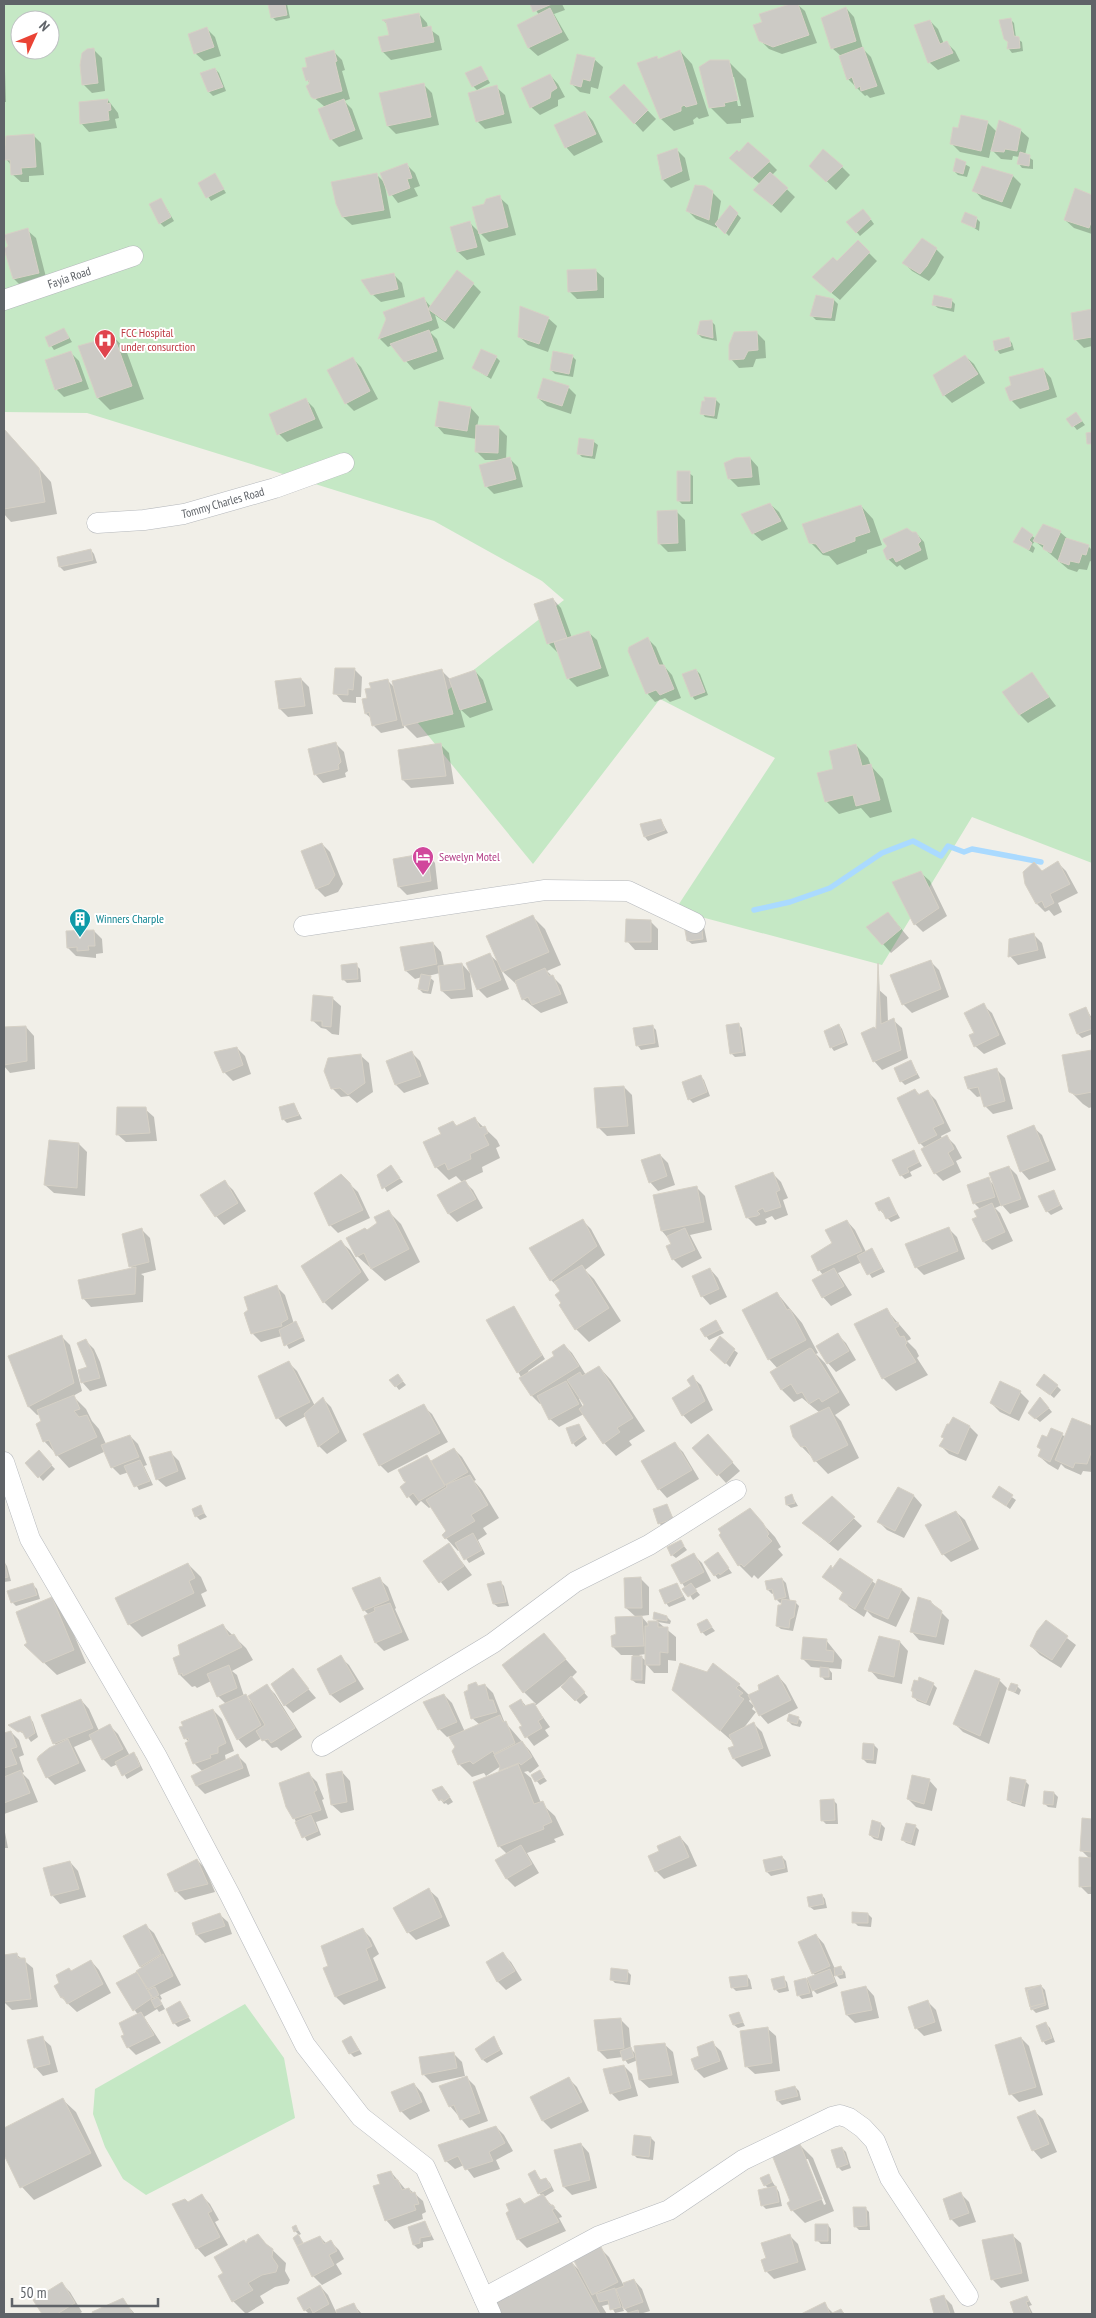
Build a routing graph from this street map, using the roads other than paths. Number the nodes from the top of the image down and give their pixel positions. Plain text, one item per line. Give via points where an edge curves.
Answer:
1 (134, 256) dead end
2 (4, 300) edge
3 (344, 463) dead end
4 (97, 523) dead end
5 (695, 923) dead end
6 (304, 926) dead end
7 (4, 1462) edge
8 (736, 1490) dead end
9 (322, 1746) dead end
10 (968, 2296) dead end
11 (487, 2306) edge

1 - 2 street, Fayia Road
3 - 4 street, Tommy Charles Road via 275,488 184,514
5 - 6 street via 628,891 545,890
7 - 11 street via 30,1539 156,1755 305,2045 362,2117 425,2167
8 - 9 street via 649,1545 576,1582 493,1644
10 - 11 street via 890,2178 875,2141 863,2128 840,2115 743,2160 669,2210 599,2236

